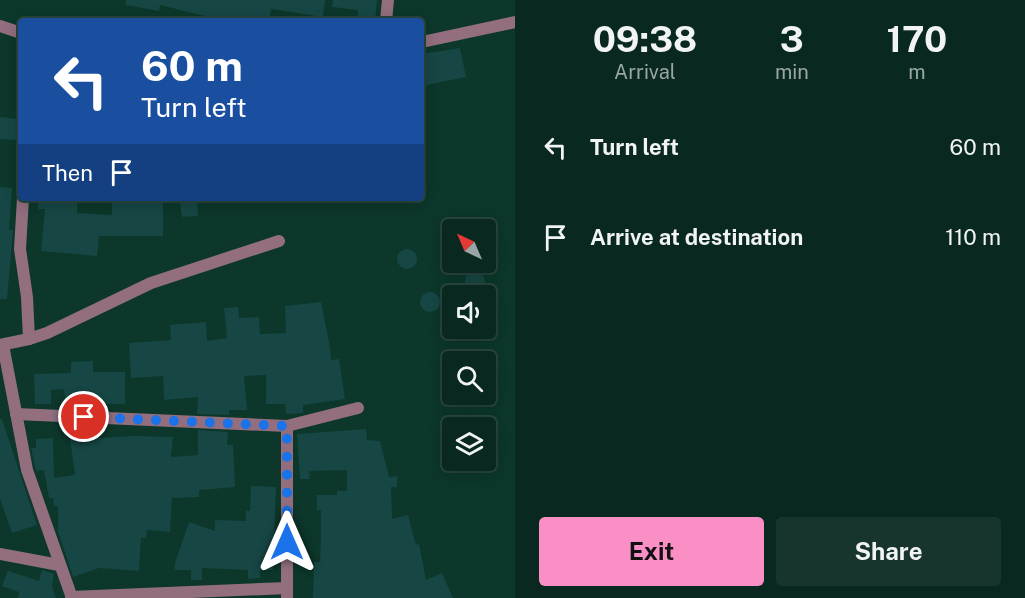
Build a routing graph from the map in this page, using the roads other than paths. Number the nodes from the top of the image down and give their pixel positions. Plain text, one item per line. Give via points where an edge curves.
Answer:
1 (388, 0) edge
2 (386, 18) edge
3 (515, 22) edge
4 (0, 26) edge
5 (18, 32) edge
6 (424, 42) edge
7 (22, 201) edge
8 (279, 241) dead end
9 (29, 339) junction
10 (1, 345) edge
11 (358, 408) dead end
12 (16, 414) junction
13 (287, 426) junction
14 (0, 554) edge
15 (59, 565) junction
16 (287, 593) edge
17 (72, 597) edge

1 - 2 street
3 - 6 street
4 - 5 street
7 - 9 street via 20,249
8 - 9 street via 151,283
9 - 10 street
10 - 12 street
11 - 13 street
12 - 13 street
12 - 15 street via 27,470
13 - 16 street
14 - 15 street
15 - 17 street
16 - 17 street

